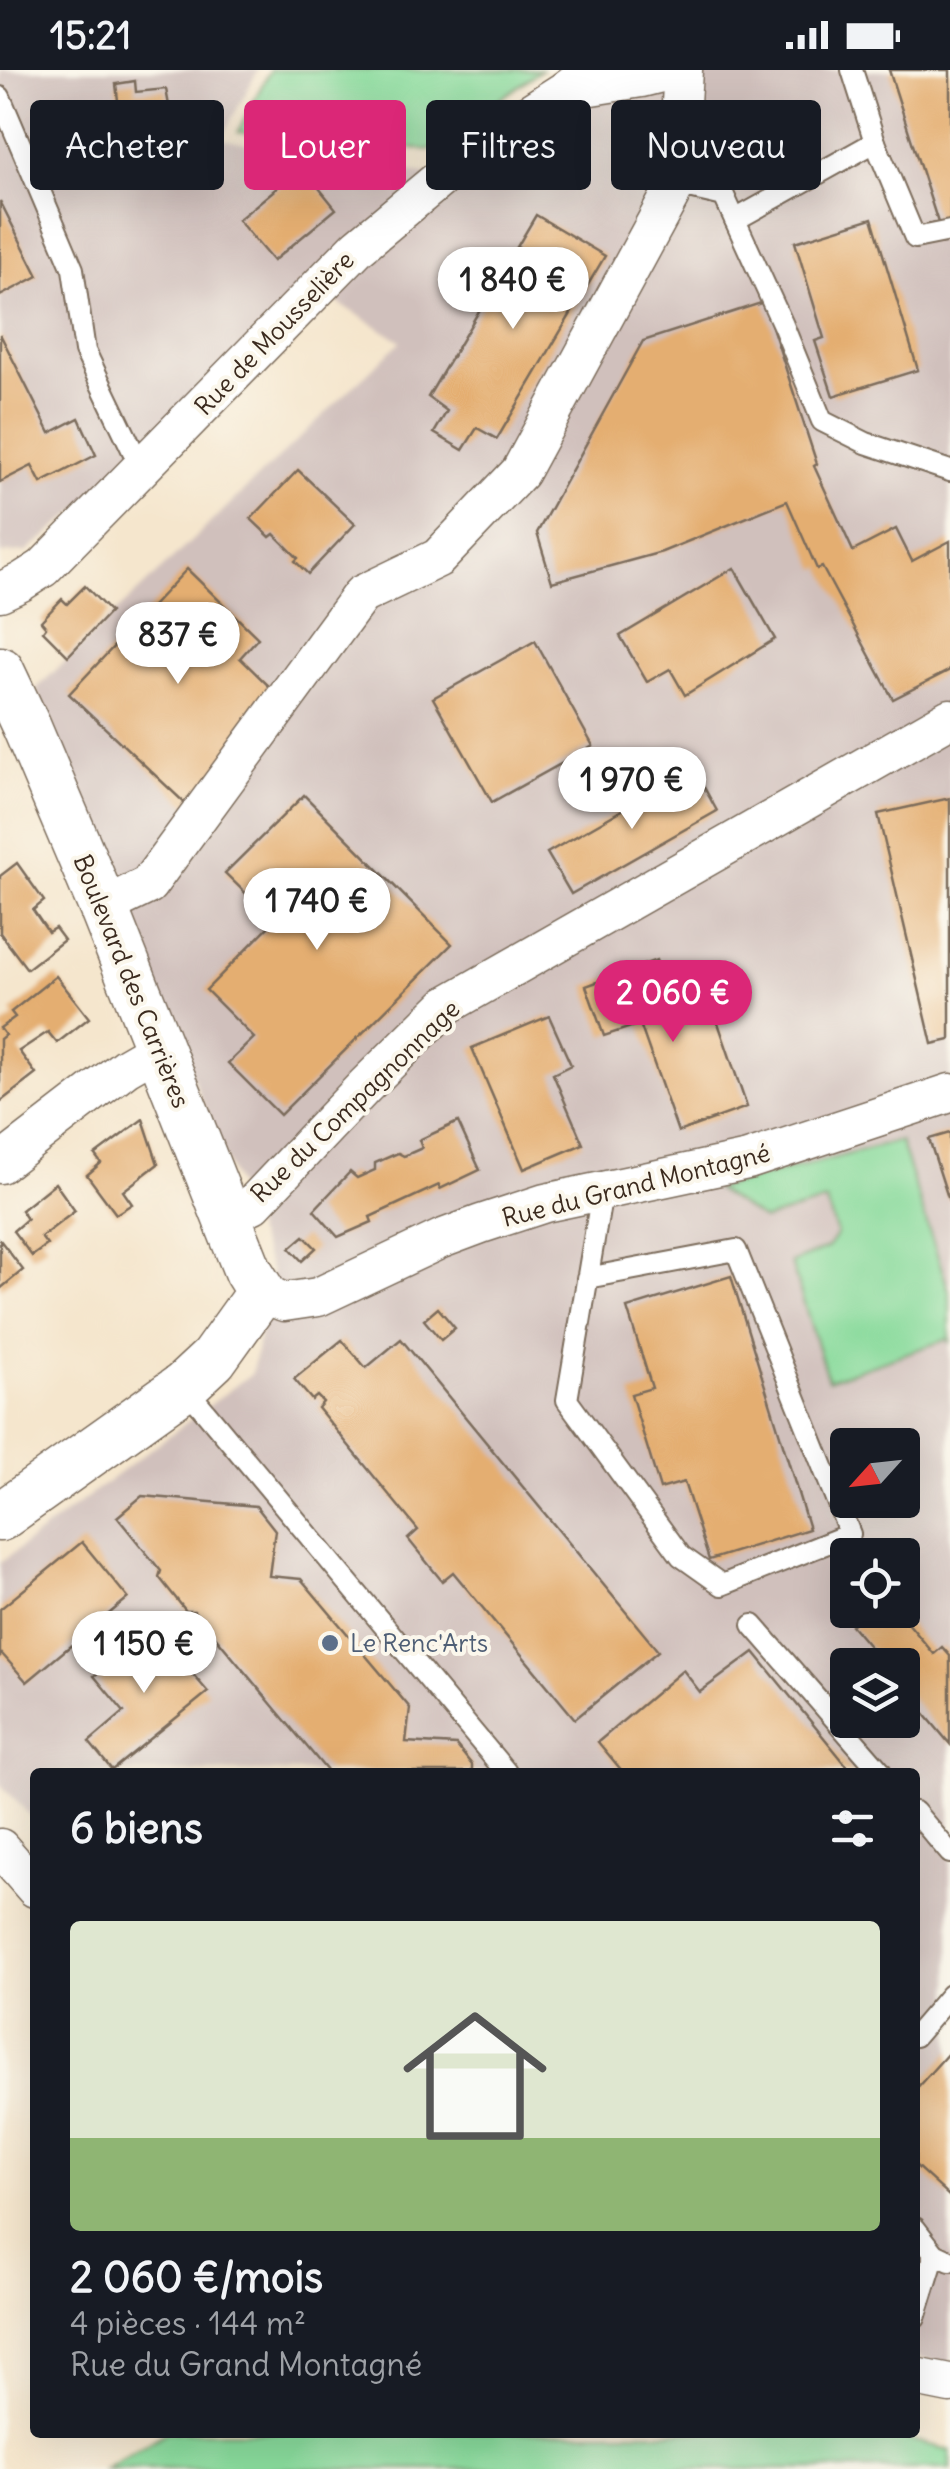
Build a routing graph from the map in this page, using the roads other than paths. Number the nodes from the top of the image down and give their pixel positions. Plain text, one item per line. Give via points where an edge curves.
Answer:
1 (673, 70) edge
2 (683, 70) edge
3 (852, 70) edge
4 (578, 80) edge
5 (0, 97) edge
6 (681, 100) edge
7 (875, 142) junction
8 (673, 190) edge
9 (698, 190) edge
10 (735, 220) junction
11 (950, 230) edge
12 (141, 468) junction
13 (950, 471) edge
14 (0, 592) edge
15 (0, 670) edge
16 (950, 718) edge
17 (103, 907) junction
18 (159, 1048) junction
19 (950, 1093) edge
20 (0, 1164) edge
21 (602, 1192) junction
22 (227, 1215) junction
23 (587, 1278) junction
24 (260, 1292) junction
25 (184, 1386) junction
26 (0, 1517) edge
27 (753, 1625) dead end
28 (503, 1768) edge
29 (877, 1768) edge
30 (920, 1818) edge
31 (0, 1848) edge
32 (950, 1852) edge
33 (30, 1882) edge
34 (950, 1995) edge
35 (920, 2030) edge
36 (920, 2233) edge
37 (943, 2258) edge
38 (920, 2307) edge
39 (920, 2378) edge
40 (950, 2384) edge

1 - 4 street, Rue de Mousselière
2 - 6 street
3 - 7 lane
4 - 12 street, Rue de Mousselière via 484,142 358,247
5 - 12 lane via 73,269 85,351
7 - 10 lane
7 - 11 lane via 915,238
8 - 17 street via 520,472 438,558 361,595 148,884
9 - 10 lane via 724,196
10 - 13 lane via 822,421
12 - 14 street, Rue de Mousselière via 44,568
15 - 17 street, Boulevard des Carrières
16 - 22 street, Rue du Compagnonnage via 447,1004 253,1204
17 - 18 street, Boulevard des Carrières
18 - 20 street
18 - 22 street, Boulevard des Carrières
19 - 21 street, Rue du Grand Montagné via 748,1160
21 - 23 lane
21 - 24 street, Rue du Grand Montagné via 481,1224 318,1297 284,1302
22 - 24 street, Boulevard des Carrières
23 - 23 lane via 566,1400 681,1556 722,1586 850,1534 736,1250
24 - 25 street
25 - 26 street
25 - 28 lane
27 - 29 lane
30 - 32 lane
31 - 33 street
34 - 35 lane
36 - 37 lane
37 - 38 lane
39 - 40 street

